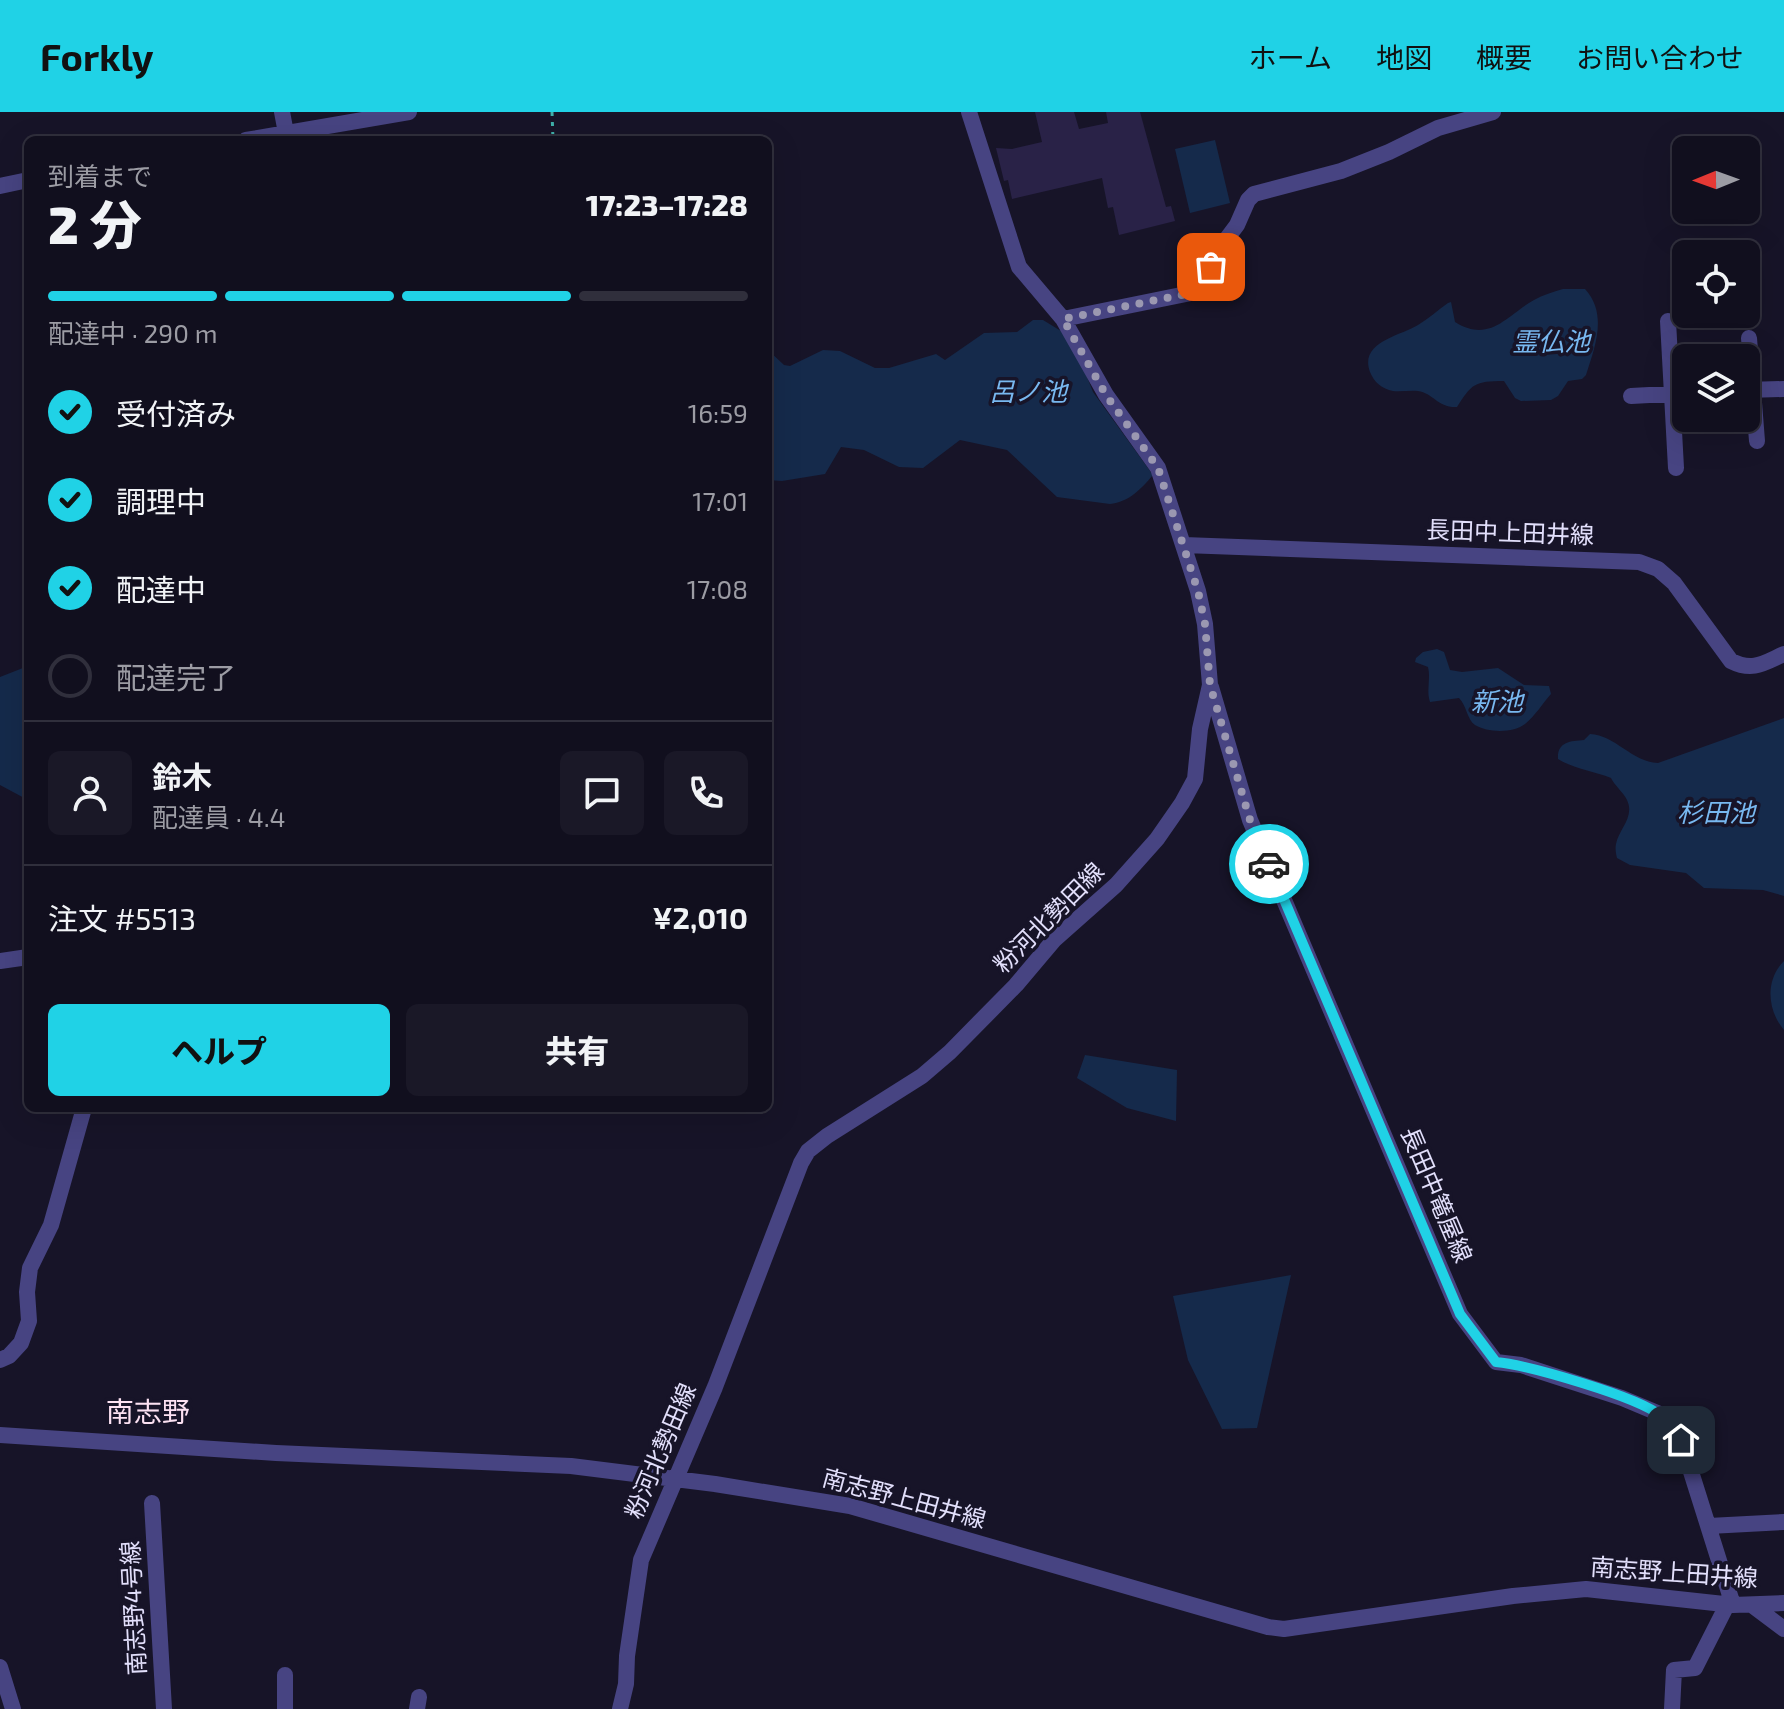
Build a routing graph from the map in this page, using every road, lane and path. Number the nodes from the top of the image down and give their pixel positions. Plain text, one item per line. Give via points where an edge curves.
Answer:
1 (282, 112) edge
2 (409, 112) edge
3 (552, 112) edge
4 (969, 112) edge
5 (1493, 112) edge
6 (286, 133) junction
7 (269, 136) edge
8 (553, 136) edge
9 (24, 181) edge
10 (0, 186) edge
11 (1063, 319) junction
12 (1668, 321) dead end
13 (1749, 338) dead end
14 (1749, 344) edge
15 (1672, 348) edge
16 (1784, 389) edge
17 (1760, 390) edge
18 (1672, 394) edge
19 (1631, 396) dead end
20 (1677, 432) edge
21 (1756, 432) edge
22 (1757, 441) dead end
23 (1676, 468) dead end
24 (1184, 545) junction
25 (1784, 654) edge
26 (1210, 685) junction
27 (24, 958) edge
28 (0, 961) edge
29 (83, 1112) edge
30 (0, 1360) edge
31 (0, 1435) edge
32 (675, 1478) junction
33 (152, 1503) dead end
34 (1784, 1522) edge
35 (1709, 1526) junction
36 (1784, 1603) edge
37 (1730, 1605) junction
38 (1752, 1605) junction
39 (1784, 1629) edge
40 (0, 1667) edge
41 (285, 1675) dead end
42 (13, 1709) edge
43 (164, 1709) edge
44 (285, 1709) edge
45 (620, 1709) edge
46 (1672, 1709) edge

1 - 6 street
2 - 6 street
3 - 8 path
4 - 11 street, 粉河北勢田線 via 1019,267
5 - 11 street via 1438,128 1341,171 1254,194 1202,285 1191,293
6 - 7 street
9 - 10 street
11 - 24 street, 粉河北勢田線 via 1106,395 1158,468
12 - 15 street
13 - 14 street
16 - 17 street
18 - 19 street
20 - 23 street
21 - 22 street
24 - 25 street, 長田中上田井線 via 1639,562 1674,583 1731,661 1744,668
24 - 26 street, 粉河北勢田線 via 1205,624
26 - 32 street, 粉河北勢田線 via 1195,779 1157,839 950,1052 808,1151
26 - 35 street, 長田中篭屋線 via 1250,820 1460,1314 1496,1362 1521,1365 1660,1414 1681,1440
27 - 28 street
29 - 30 street via 51,1225 30,1268 29,1321 21,1343
31 - 32 street, 南志野上田井線 via 571,1466
32 - 37 street, 南志野上田井線 via 850,1506 1284,1629 1586,1589
32 - 45 street, 粉河北勢田線 via 641,1560
33 - 43 street, 南志野4号線
34 - 35 street
35 - 37 street, 長田中篭屋線
36 - 38 street, 南志野上田井線
37 - 38 street, 南志野上田井線
37 - 46 street via 1695,1668 1674,1670
38 - 39 street
40 - 42 street
41 - 44 street

